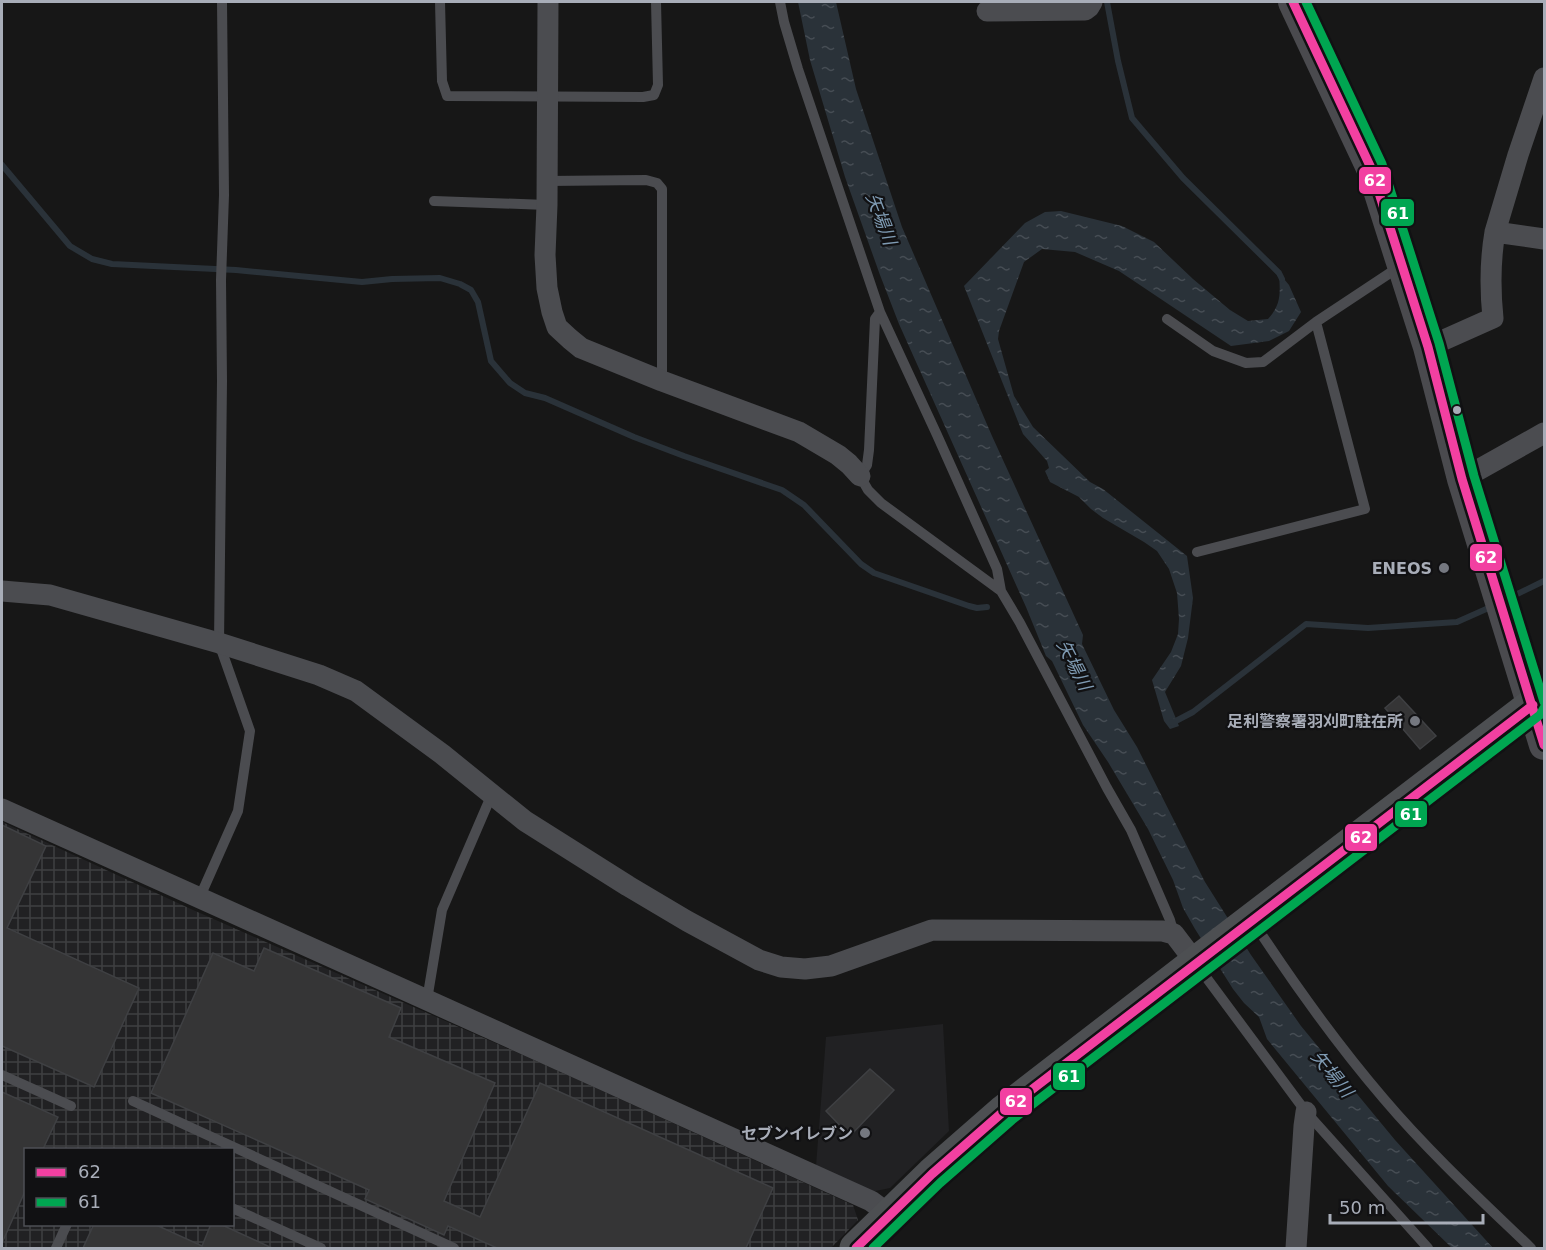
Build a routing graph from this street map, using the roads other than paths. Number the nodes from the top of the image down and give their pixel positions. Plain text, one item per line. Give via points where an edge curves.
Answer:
1 (222, 2) edge
2 (440, 2) edge
3 (548, 2) edge
4 (656, 2) edge
5 (780, 2) edge
6 (1092, 2) edge
7 (1293, 2) edge
8 (987, 11) edge
9 (1545, 78) edge
10 (548, 96) junction
11 (547, 181) junction
12 (434, 201) dead end
13 (547, 205) junction
14 (1495, 232) junction
15 (1545, 238) edge
16 (1401, 265) junction
17 (880, 312) junction
18 (1167, 319) dead end
19 (1316, 322) junction
20 (1428, 347) junction
21 (662, 381) junction
22 (1545, 433) edge
23 (860, 476) junction
24 (1462, 479) junction
25 (1197, 552) dead end
26 (2, 591) edge
27 (1001, 591) junction
28 (219, 643) junction
29 (1539, 701) edge
30 (1545, 745) edge
31 (492, 794) junction
32 (2, 809) edge
33 (199, 899) junction
34 (1250, 922) junction
35 (1174, 934) junction
36 (1199, 960) junction
37 (427, 1000) junction
38 (2, 1074) edge
39 (133, 1101) dead end
40 (72, 1106) dead end
41 (1306, 1112) junction
42 (234, 1210) edge
43 (890, 1215) junction
44 (66, 1226) edge
45 (56, 1248) edge
46 (321, 1248) edge
47 (454, 1248) edge
48 (856, 1248) edge
49 (1296, 1248) edge
50 (1428, 1248) edge
51 (1531, 1248) edge

1 - 28 lane
2 - 10 lane via 442,81 447,96
3 - 10 street
4 - 10 lane via 658,85 654,95
5 - 17 lane via 792,50
6 - 8 street via 1085,10
7 - 16 main road via 1371,168
9 - 14 street
10 - 11 street
11 - 13 street
11 - 21 lane via 646,180 662,189
12 - 13 lane
13 - 21 street via 547,288 557,327 581,348
14 - 15 street
14 - 20 street via 1490,287 1493,318
16 - 19 lane
16 - 20 main road
17 - 23 lane via 875,319 869,450 867,465
17 - 27 lane via 997,569
18 - 19 lane via 1213,351 1246,363 1263,362
19 - 25 lane via 1365,508
20 - 24 main road
21 - 23 street via 799,432 838,455
22 - 24 street
23 - 27 lane via 881,503
24 - 29 main road
26 - 28 street via 50,595
27 - 35 lane via 1131,830
28 - 31 street via 356,691
28 - 33 lane via 250,730 238,811
29 - 30 main road
29 - 34 main road
31 - 35 street via 525,821 638,892 759,960 781,967 831,966 932,930 1148,930
31 - 37 lane via 442,910
32 - 33 street
33 - 37 street
34 - 36 main road
34 - 51 lane via 1384,1099
35 - 36 street
36 - 41 lane
36 - 43 main road via 1004,1111
37 - 43 street via 871,1201
38 - 40 lane
39 - 47 lane
41 - 49 street
41 - 50 lane
42 - 46 lane
43 - 48 main road
44 - 45 lane

